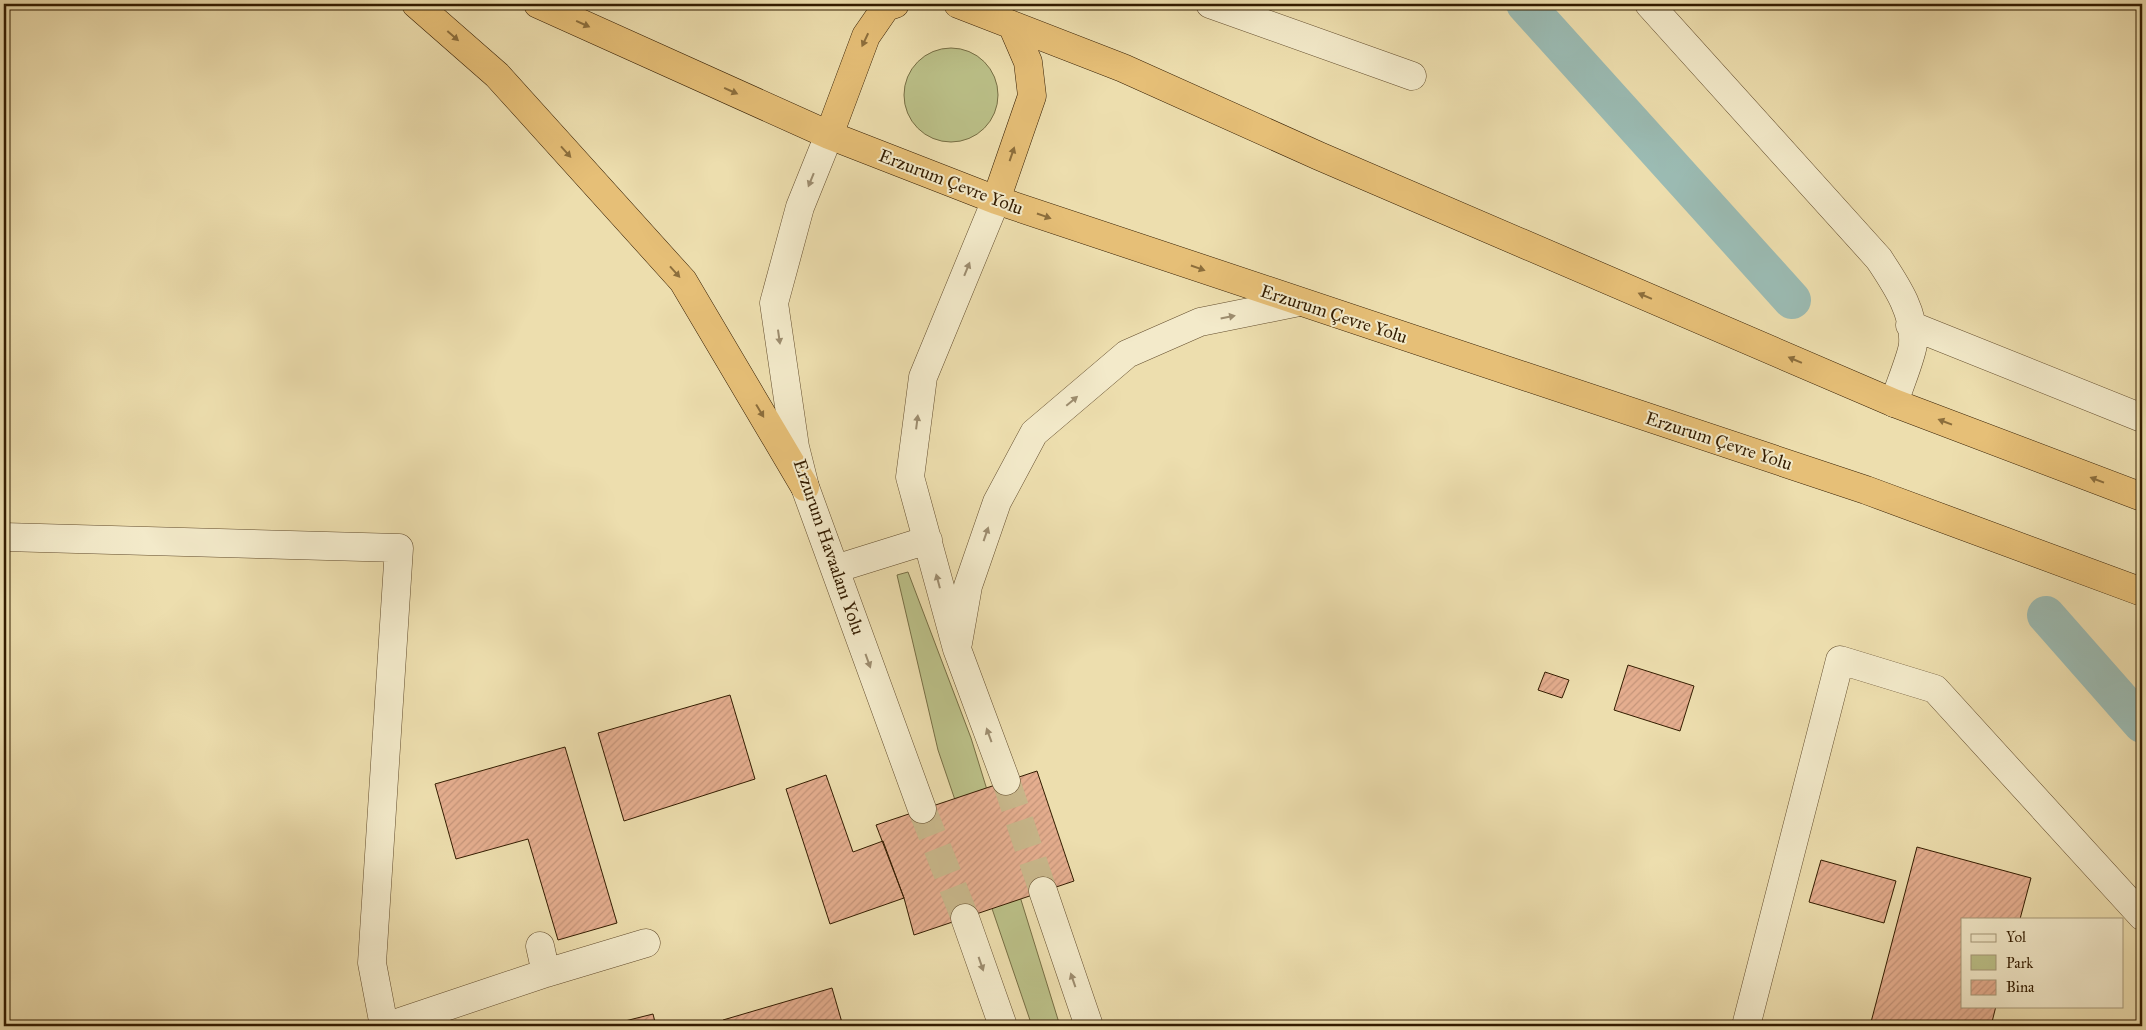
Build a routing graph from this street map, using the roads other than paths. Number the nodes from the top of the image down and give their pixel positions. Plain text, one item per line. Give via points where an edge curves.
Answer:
1 (416, 4) edge
2 (538, 4) edge
3 (895, 4) edge
4 (958, 4) edge
5 (1210, 4) edge
6 (1649, 4) edge
7 (1012, 25) junction
8 (1412, 76) dead end
9 (829, 135) junction
10 (996, 200) junction
11 (1299, 302) junction
12 (1910, 325) junction
13 (1894, 403) junction
14 (2142, 418) edge
15 (805, 487) junction
16 (2142, 497) edge
17 (4, 537) edge
18 (928, 540) junction
19 (835, 569) junction
20 (2142, 592) edge
21 (957, 649) junction
22 (1006, 781) tunnel mouth
23 (922, 809) tunnel mouth
24 (1043, 891) tunnel mouth
25 (2142, 916) edge
26 (965, 918) tunnel mouth
27 (646, 943) dead end
28 (540, 946) dead end
29 (546, 973) junction
30 (386, 1026) edge
31 (1003, 1026) edge
32 (1089, 1026) edge
33 (1746, 1026) edge

1 -> 15 highway via 497,74 682,281
2 -> 9 highway, Erzurum Çevre Yolu
3 -> 9 highway via 886,8 866,36
4 - 7 highway
5 - 8 street
6 - 12 street via 1879,259 1900,291 1909,312
10 -> 7 highway via 1032,96 1028,62
13 -> 7 highway via 1319,156 1123,68
9 - 10 highway, Erzurum Çevre Yolu
9 -> 15 street, Erzurum Havaalanı Yolu via 800,207 774,303 795,447
10 -> 11 highway, Erzurum Çevre Yolu
18 -> 10 street via 910,477 923,377
11 - 20 highway, Erzurum Çevre Yolu via 1866,490
21 -> 11 street via 968,586 997,502 1034,433 1127,354 1200,322
12 - 13 street via 1913,345
12 - 14 street
16 -> 13 highway
15 - 19 street, Erzurum Havaalanı Yolu
17 - 30 street via 399,548 372,963
18 - 19 street
21 -> 18 street
19 -> 23 street, Erzurum Havaalanı Yolu
22 -> 21 street
32 -> 24 street
25 - 33 street via 1935,690 1840,660
26 -> 31 street
27 - 29 street
28 - 29 street
29 - 30 street

